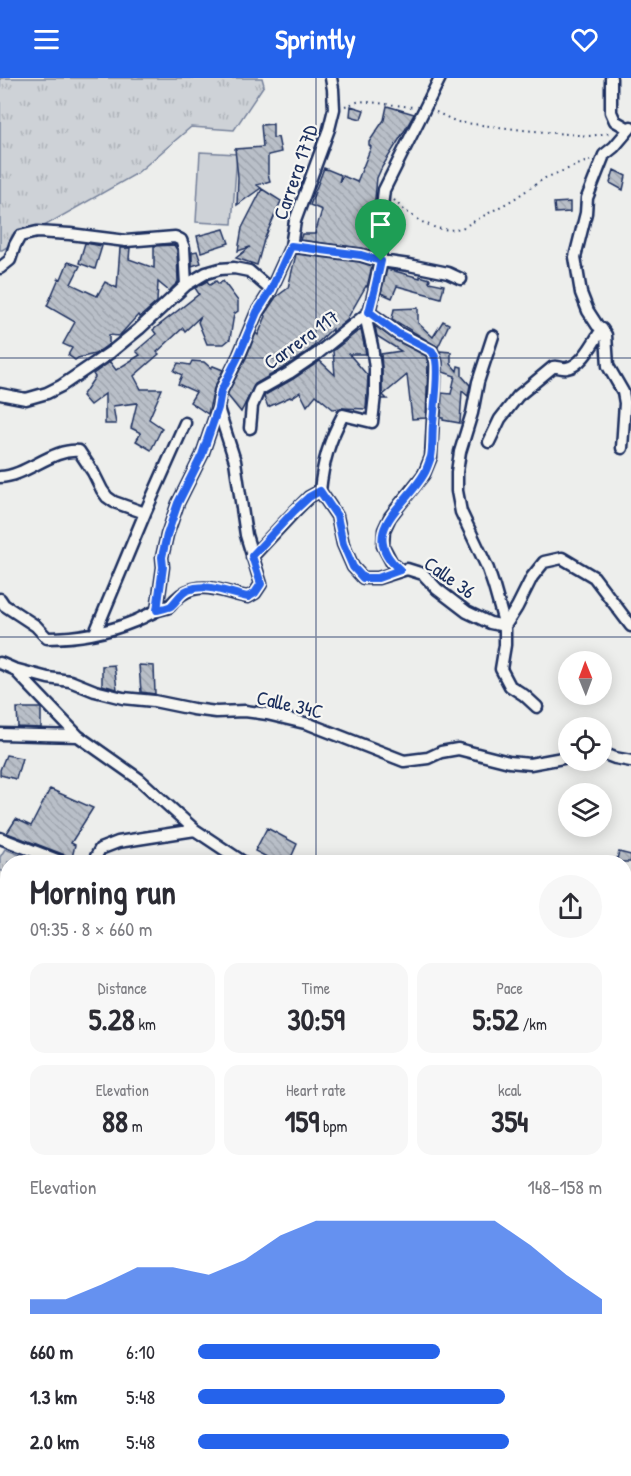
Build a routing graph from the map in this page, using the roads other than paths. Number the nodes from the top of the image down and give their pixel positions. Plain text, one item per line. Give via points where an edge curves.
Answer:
1 (331, 78) edge
2 (440, 78) edge
3 (611, 78) edge
4 (630, 128) edge
5 (291, 246) junction
6 (381, 261) junction
7 (0, 268) edge
8 (461, 279) dead end
9 (186, 285) junction
10 (271, 290) junction
11 (369, 312) junction
12 (602, 329) junction
13 (493, 336) dead end
14 (0, 394) edge
15 (218, 408) junction
16 (185, 423) dead end
17 (250, 428) dead end
18 (489, 442) dead end
19 (622, 448) dead end
20 (0, 477) edge
21 (320, 491) junction
22 (145, 513) junction
23 (252, 556) junction
24 (400, 570) junction
25 (1, 605) edge
26 (157, 610) junction
27 (505, 626) junction
28 (631, 626) edge
29 (95, 633) junction
30 (0, 663) edge
31 (14, 669) junction
32 (537, 707) dead end
33 (0, 734) edge
34 (78, 736) junction
35 (612, 757) edge
36 (558, 759) edge
37 (631, 761) edge
38 (195, 830) junction
39 (0, 838) edge
40 (44, 855) edge
41 (97, 855) edge
42 (232, 855) edge

1 - 5 street, Carrera 177D via 334,109 295,221
2 - 6 street, Carrera 117 via 384,190 379,231
3 - 4 street via 611,112 615,121
4 - 12 street via 604,155 587,198 575,257 581,293 588,311
5 - 6 street
5 - 10 street, Carrera 177D
6 - 8 street
6 - 11 street, Carrera 117
7 - 9 street via 10,260 20,236 37,232 126,241 175,237 184,248
9 - 10 street via 206,273 234,268 249,271
9 - 14 street via 111,352 62,386 26,399
10 - 15 street, Carrera 177D via 221,391
11 - 17 street, Carrera 117 via 317,354 259,390 252,406
11 - 21 street via 367,324 375,368 372,422 343,416 326,452
11 - 24 street via 397,333 432,351 436,362 430,457 424,474 384,530 383,546
12 - 18 street via 579,363 553,367 518,396 500,418
12 - 19 street via 608,366 625,403
13 - 27 street via 460,452 457,491 461,512 491,578
15 - 23 street via 235,461
15 - 26 street, Carrera 177D via 167,535
16 - 22 street
20 - 22 street via 45,459 79,451 107,497
21 - 23 street via 294,511
21 - 24 street, Calle 36 via 337,516 343,544 353,567 363,578 378,578
22 - 29 street
23 - 26 street via 261,584 248,597 199,588 187,590 170,606
24 - 27 street, Calle 36 via 423,574 467,612
25 - 29 street via 36,626 46,638
26 - 29 street
27 - 28 street via 544,562 562,558 594,577
27 - 32 street via 501,669 510,686
30 - 31 street, Calle 34C
31 - 34 street
31 - 36 street, Calle 34C via 123,698 193,709 267,714 309,724 404,760 458,749 509,762 530,764
33 - 34 street
34 - 38 street via 139,779
35 - 37 street
38 - 41 street via 118,842 100,849
38 - 42 street
39 - 40 street

